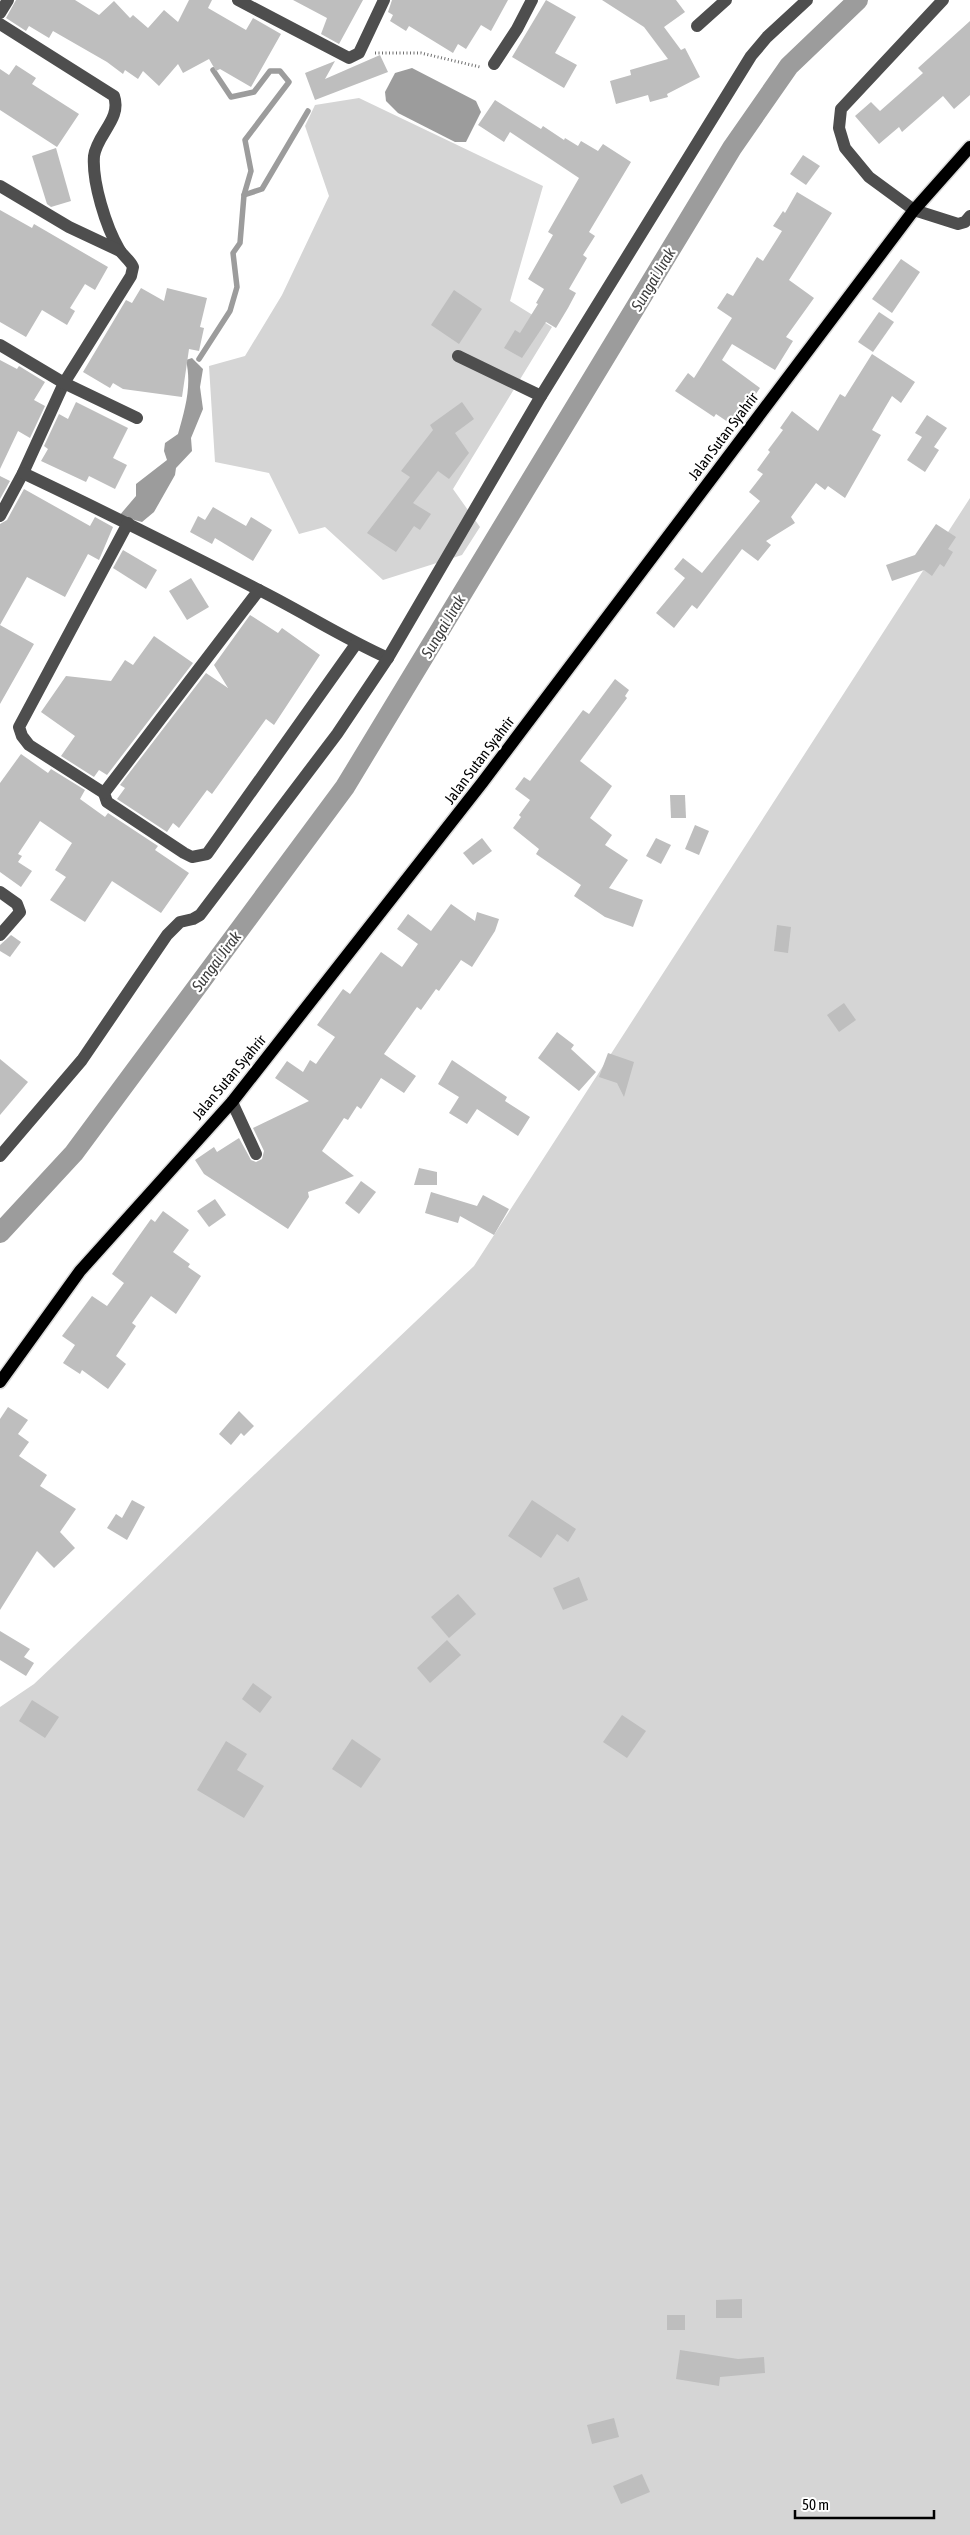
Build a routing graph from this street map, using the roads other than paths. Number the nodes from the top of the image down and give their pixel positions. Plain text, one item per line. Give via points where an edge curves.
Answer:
1 (8, 0) edge
2 (238, 0) edge
3 (384, 0) edge
4 (532, 0) edge
5 (726, 0) edge
6 (807, 0) edge
7 (943, 0) edge
8 (0, 13) edge
9 (0, 24) edge
10 (697, 26) dead end
11 (494, 64) road end
12 (970, 146) edge
13 (0, 186) edge
14 (914, 210) junction
15 (970, 216) edge
16 (120, 251) junction
17 (0, 345) edge
18 (458, 356) dead end
19 (64, 383) junction
20 (541, 396) junction
21 (137, 418) dead end
22 (23, 473) junction
23 (0, 516) edge
24 (128, 523) junction
25 (259, 590) junction
26 (356, 644) junction
27 (388, 658) junction
28 (104, 793) junction
29 (0, 892) edge
30 (0, 935) edge
31 (232, 1102) junction
32 (256, 1154) dead end
33 (0, 1156) edge
34 (0, 1382) edge

1 - 8 street
2 - 3 street via 349,58 359,53
4 - 11 street
5 - 10 street
6 - 20 street via 751,56
7 - 14 street via 841,109 839,118 845,148 869,177
9 - 16 street via 114,96 114,118 97,143 94,158 108,229
12 - 14 main road, Jalan Sutan Syahrir
13 - 16 street via 69,227
14 - 15 street via 958,224
14 - 31 main road, Jalan Sutan Syahrir via 482,783
16 - 19 street via 131,263 133,271
17 - 19 street
18 - 20 street
19 - 21 street
19 - 22 street
20 - 27 street
22 - 23 street
22 - 24 street
24 - 25 street
24 - 28 street via 19,727 29,745
25 - 26 street
25 - 28 street
26 - 27 street
26 - 28 street via 207,854 192,856 184,853 107,802
27 - 33 street via 338,734 211,902 197,918 180,922 167,935 82,1060
29 - 30 street via 17,904 20,912
31 - 32 street
31 - 34 main road, Jalan Sutan Syahrir via 80,1271

